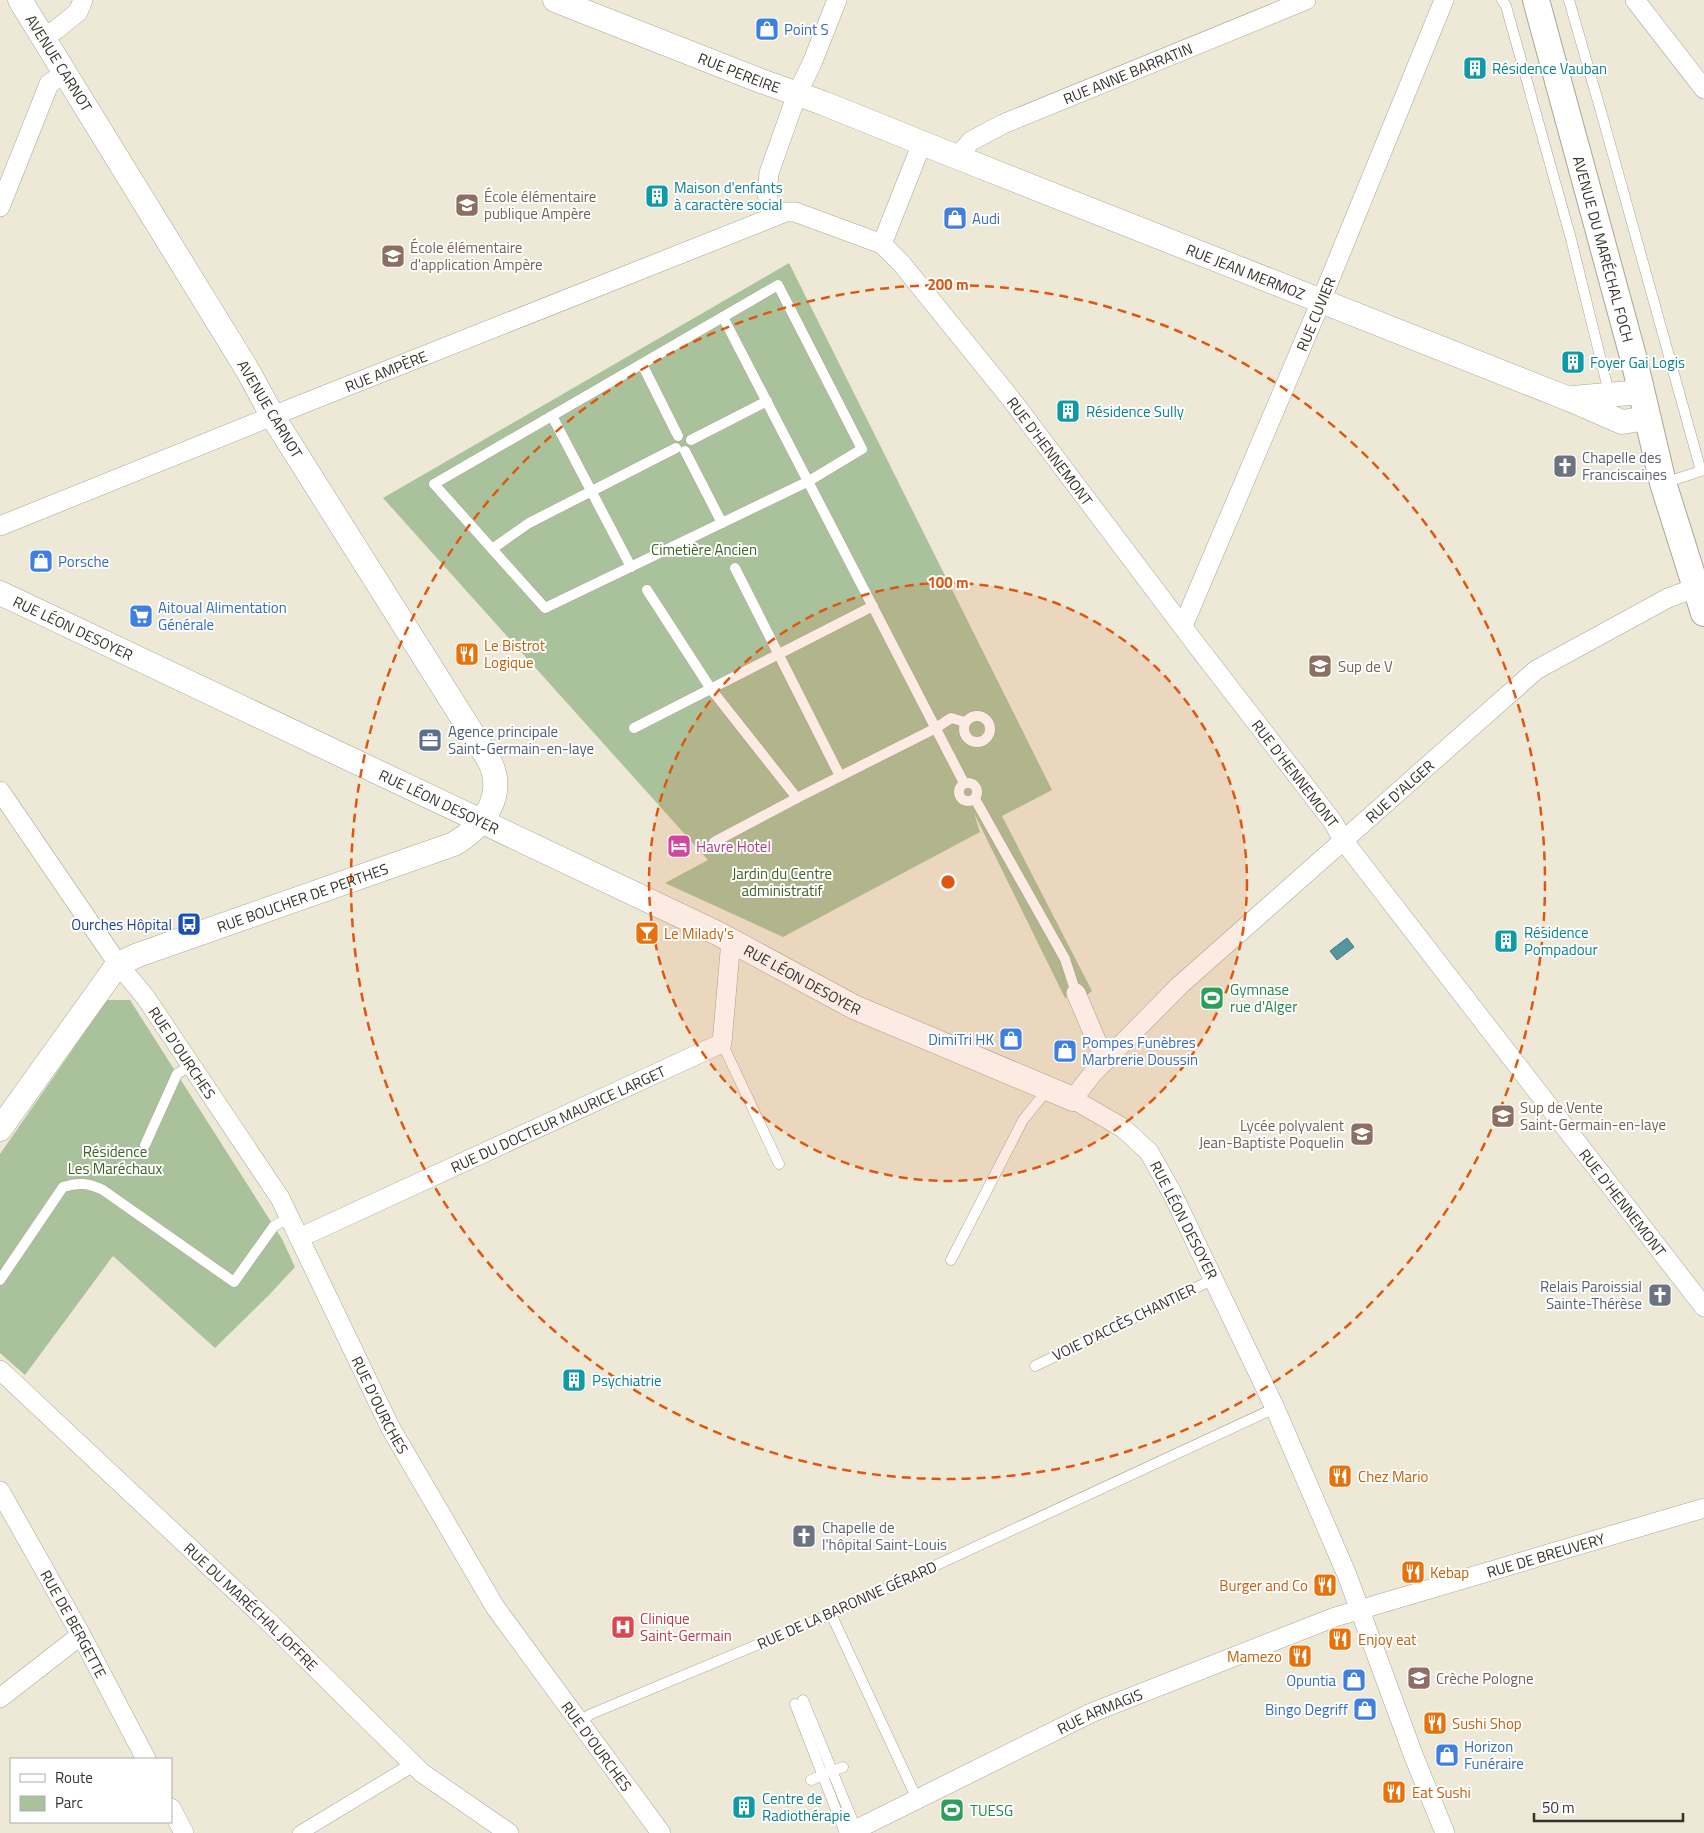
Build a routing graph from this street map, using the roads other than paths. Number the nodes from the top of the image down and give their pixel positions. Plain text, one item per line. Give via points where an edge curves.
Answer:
1 (20, 0) edge
2 (83, 0) edge
3 (555, 0) edge
4 (837, 0) edge
5 (1306, 0) edge
6 (1444, 0) edge
7 (1502, 0) edge
8 (1536, 0) edge
9 (1569, 0) edge
10 (1635, 0) edge
11 (43, 38) junction
12 (64, 73) junction
13 (1704, 89) edge
14 (797, 94) junction
15 (922, 143) junction
16 (957, 158) junction
17 (0, 207) edge
18 (772, 217) junction
19 (882, 244) junction
20 (1321, 301) junction
21 (723, 317) junction
22 (642, 364) junction
23 (1641, 392) junction
24 (767, 402) junction
25 (1610, 405) junction
26 (273, 416) junction
27 (552, 416) junction
28 (1648, 418) junction
29 (678, 436) junction
30 (691, 440) junction
31 (681, 450) junction
32 (809, 481) junction
33 (1663, 483) junction
34 (591, 491) junction
35 (722, 523) junction
36 (0, 526) edge
37 (492, 548) junction
38 (630, 567) junction
39 (735, 568) dead end
40 (1695, 588) junction
41 (647, 590) dead end
42 (0, 592) edge
43 (873, 606) junction
44 (1704, 613) edge
45 (1183, 626) junction
46 (779, 654) junction
47 (711, 689) junction
48 (965, 722) dead end
49 (634, 728) dead end
50 (936, 728) junction
51 (840, 776) junction
52 (0, 791) edge
53 (797, 798) junction
54 (482, 821) junction
55 (1344, 840) junction
56 (714, 842) dead end
57 (731, 940) junction
58 (118, 964) junction
59 (1076, 993) joint
60 (722, 1043) junction
61 (1105, 1061) junction
62 (191, 1065) junction
63 (1048, 1089) junction
64 (1073, 1100) junction
65 (0, 1129) edge
66 (145, 1145) dead end
67 (779, 1164) dead end
68 (289, 1218) junction
69 (299, 1238) junction
70 (951, 1260) dead end
71 (1214, 1279) junction
72 (0, 1280) edge
73 (1704, 1308) edge
74 (1035, 1366) dead end
75 (0, 1370) edge
76 (1275, 1408) junction
77 (0, 1491) edge
78 (1704, 1508) edge
79 (1360, 1608) junction
80 (832, 1614) junction
81 (82, 1635) junction
82 (0, 1698) edge
83 (799, 1702) dead end
84 (580, 1721) junction
85 (145, 1758) edge
86 (414, 1764) junction
87 (833, 1771) junction
88 (811, 1780) dead end
89 (917, 1799) junction
90 (172, 1810) edge
91 (850, 1832) edge
92 (184, 1833) edge
93 (300, 1833) edge
94 (509, 1833) edge
95 (661, 1833) edge
96 (1445, 1833) edge

1 - 11 street, AVENUE CARNOT
2 - 11 street via 78,12
3 - 14 street, RUE PEREIRE
4 - 14 street
5 - 16 street, RUE ANNE BARRATIN via 1003,124 971,141
6 - 20 street, RUE CUVIER
7 - 25 lane via 1571,239
8 - 23 main road, AVENUE DU MARÉCHAL FOCH
9 - 33 lane via 1701,471
10 - 13 street
11 - 12 street, AVENUE CARNOT
12 - 17 street via 49,84
12 - 26 street, AVENUE CARNOT
14 - 15 street, RUE PEREIRE
14 - 18 street via 769,173 773,191
15 - 16 street, RUE JEAN MERMOZ
15 - 19 street via 888,213
16 - 20 street, RUE JEAN MERMOZ
18 - 19 street, RUE AMPÈRE via 795,212
18 - 26 street, RUE AMPÈRE
19 - 45 street, RUE D'HENNEMONT via 1005,392
20 - 25 street, RUE JEAN MERMOZ via 1570,398
20 - 45 street, RUE CUVIER
21 - 22 lane
21 - 24 lane
21 - 32 lane via 778,285 862,449
22 - 27 lane
22 - 29 lane
23 - 25 street, RUE JEAN MERMOZ
23 - 28 main road, AVENUE DU MARÉCHAL FOCH
24 - 30 lane
24 - 32 lane
25 - 28 street, RUE JEAN MERMOZ via 1622,422
26 - 36 street, RUE AMPÈRE
26 - 54 street, AVENUE CARNOT via 496,772 497,787
27 - 34 lane
27 - 37 lane via 434,484
28 - 33 main road, AVENUE DU MARÉCHAL FOCH
29 - 30 lane via 685,435
29 - 31 lane via 674,442
30 - 31 lane via 689,449
31 - 34 lane
31 - 35 lane
32 - 35 lane
32 - 43 lane
33 - 40 main road, AVENUE DU MARÉCHAL FOCH
34 - 37 lane via 529,523
34 - 38 lane
35 - 38 lane
37 - 38 lane via 545,608
39 - 46 lane
40 - 44 main road, AVENUE DU MARÉCHAL FOCH
40 - 55 street, RUE D'ALGER via 1668,598 1536,670
41 - 47 lane
42 - 54 street, RUE LÉON DESOYER
43 - 46 lane
43 - 50 lane
45 - 55 street, RUE D'HENNEMONT
46 - 47 lane
46 - 51 lane
47 - 49 lane
47 - 53 lane
48 - 50 lane via 951,718
50 - 51 lane
50 - 59 lane via 964,783 974,784 977,789 975,798 1065,958
51 - 53 lane
52 - 58 street, RUE D'OURCHES
53 - 56 lane
54 - 57 street, RUE LÉON DESOYER
54 - 58 street, RUE BOUCHER DE PERTHES via 454,844
55 - 61 street, RUE D'ALGER via 1180,985
55 - 73 street, RUE D'HENNEMONT
57 - 60 street
57 - 63 street, RUE LÉON DESOYER via 854,1007
58 - 62 street, RUE D'OURCHES via 146,998
58 - 65 street
59 - 61 street
60 - 67 lane
60 - 69 street, RUE DU DOCTEUR MAURICE LARGET
61 - 64 street, RUE D'ALGER
62 - 66 lane via 177,1074
62 - 68 street, RUE D'OURCHES via 280,1198
63 - 64 street, RUE LÉON DESOYER
63 - 70 lane via 1023,1120
64 - 71 street, RUE LÉON DESOYER via 1123,1128 1148,1152
68 - 69 street, RUE D'OURCHES
68 - 72 lane via 274,1226 234,1282 103,1190 89,1183 73,1183 63,1187
69 - 84 street, RUE D'OURCHES via 390,1428 495,1607
71 - 74 lane, VOIE D'ACCÈS CHANTIER
71 - 76 street, RUE LÉON DESOYER
75 - 86 street, RUE DU MARÉCHAL JOFFRE via 272,1624
76 - 79 street, RUE LÉON DESOYER
76 - 80 lane, RUE DE LA BARONNE GÉRARD
77 - 81 street, RUE DE BERGETTE
78 - 79 street, RUE DE BREUVERY
79 - 89 street, RUE ARMAGIS via 1091,1714
79 - 96 street, RUE LÉON DESOYER
80 - 84 lane, RUE DE LA BARONNE GÉRARD
80 - 89 lane
81 - 82 street
81 - 85 street, RUE DE BERGETTE
83 - 87 lane
84 - 95 street, RUE D'OURCHES
86 - 93 street
86 - 94 street, RUE DU MARÉCHAL JOFFRE via 422,1773
87 - 88 lane
87 - 91 lane
89 - 91 street, RUE ARMAGIS
90 - 92 street

